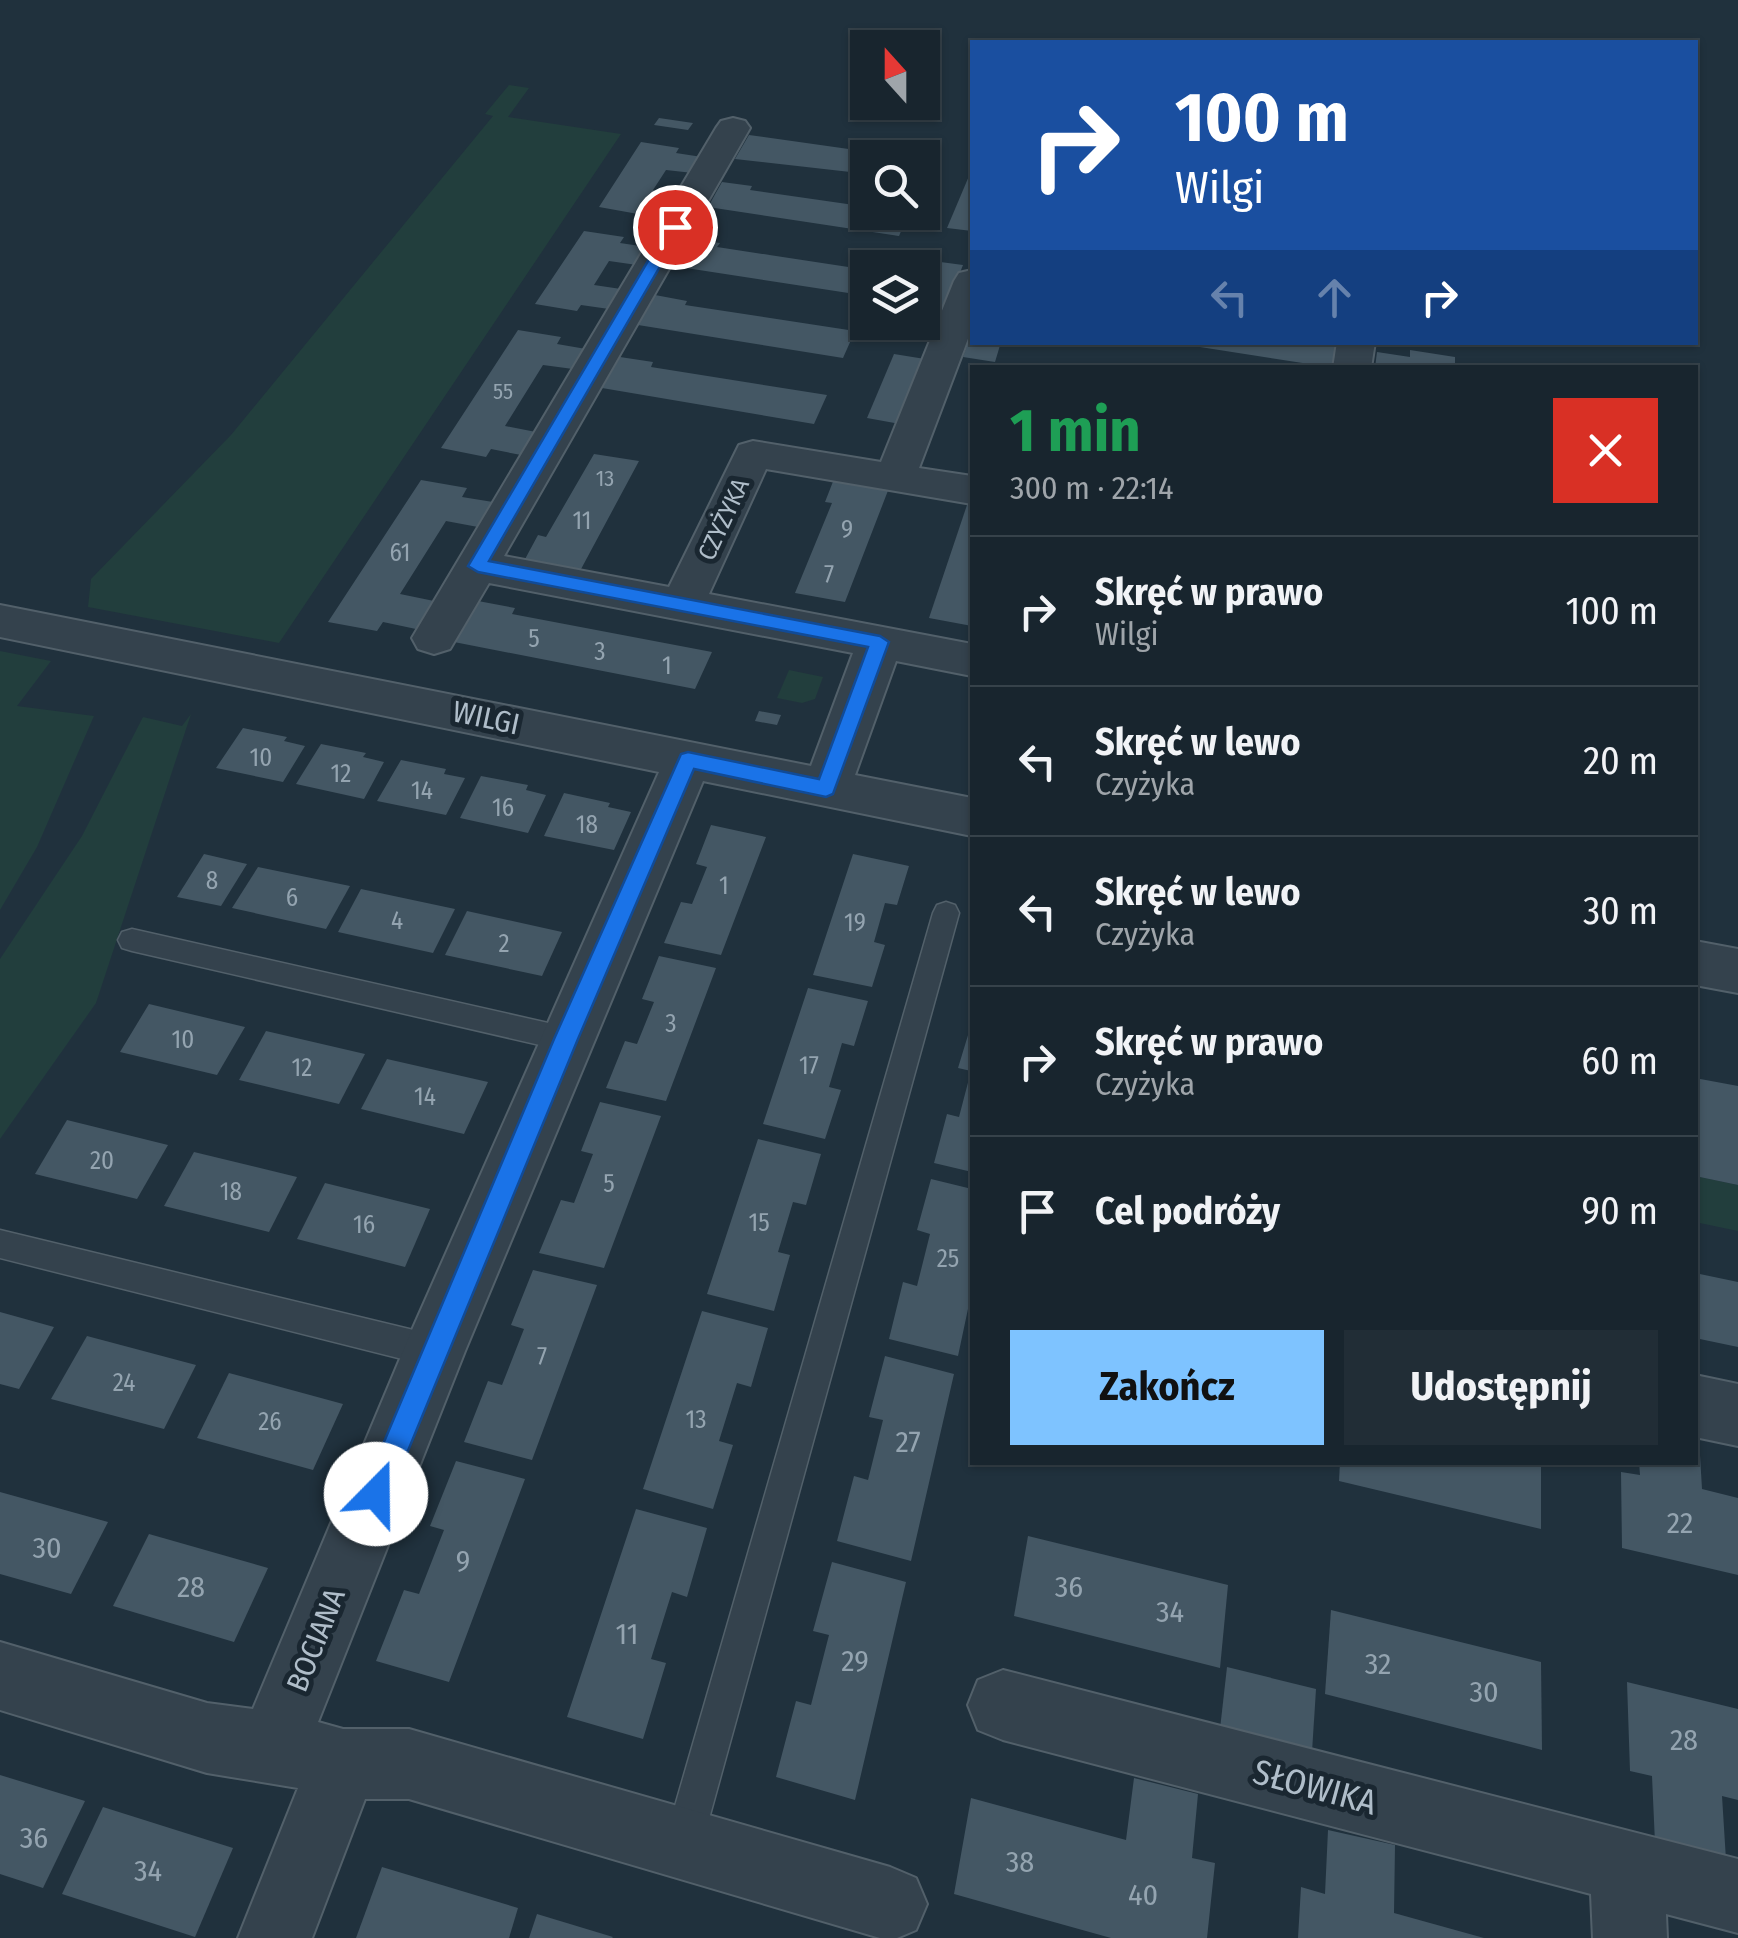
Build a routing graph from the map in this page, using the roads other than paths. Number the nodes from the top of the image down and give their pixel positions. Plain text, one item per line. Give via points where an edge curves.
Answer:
1 (733, 128) dead end
2 (970, 286) edge
3 (895, 477) junction
4 (970, 490) edge
5 (478, 566) junction
6 (682, 605) junction
7 (0, 621) edge
8 (434, 638) dead end
9 (880, 642) junction
10 (970, 660) edge
11 (688, 760) junction
12 (826, 789) junction
13 (970, 817) edge
14 (946, 912) dead end
15 (132, 940) dead end
16 (1698, 964) edge
17 (1738, 971) edge
18 (566, 1039) junction
19 (0, 1244) edge
20 (434, 1351) junction
21 (1698, 1407) edge
22 (1738, 1415) edge
23 (0, 1676) edge
24 (1003, 1705) dead end
25 (273, 1746) junction
26 (342, 1764) junction
27 (683, 1844) junction
28 (1738, 1896) edge
29 (1628, 1903) edge
30 (890, 1904) dead end
31 (274, 1938) edge

1 - 5 street
2 - 3 street
3 - 4 street, CZYŻYKA
3 - 6 street, CZYŻYKA via 753,454
5 - 6 street
5 - 8 street
6 - 9 street
7 - 11 street, WILGI
9 - 10 street
9 - 12 street
11 - 12 street, WILGI
11 - 18 street, BOCIANA
12 - 13 street, WILGI
14 - 27 lane
15 - 18 lane
16 - 17 street
18 - 20 street, BOCIANA
19 - 20 lane
20 - 25 street, BOCIANA
21 - 22 street
23 - 25 street via 207,1738
24 - 29 street, SŁOWIKA
25 - 26 street
26 - 27 street via 409,1764
26 - 31 street
27 - 30 street
28 - 29 street, SŁOWIKA

